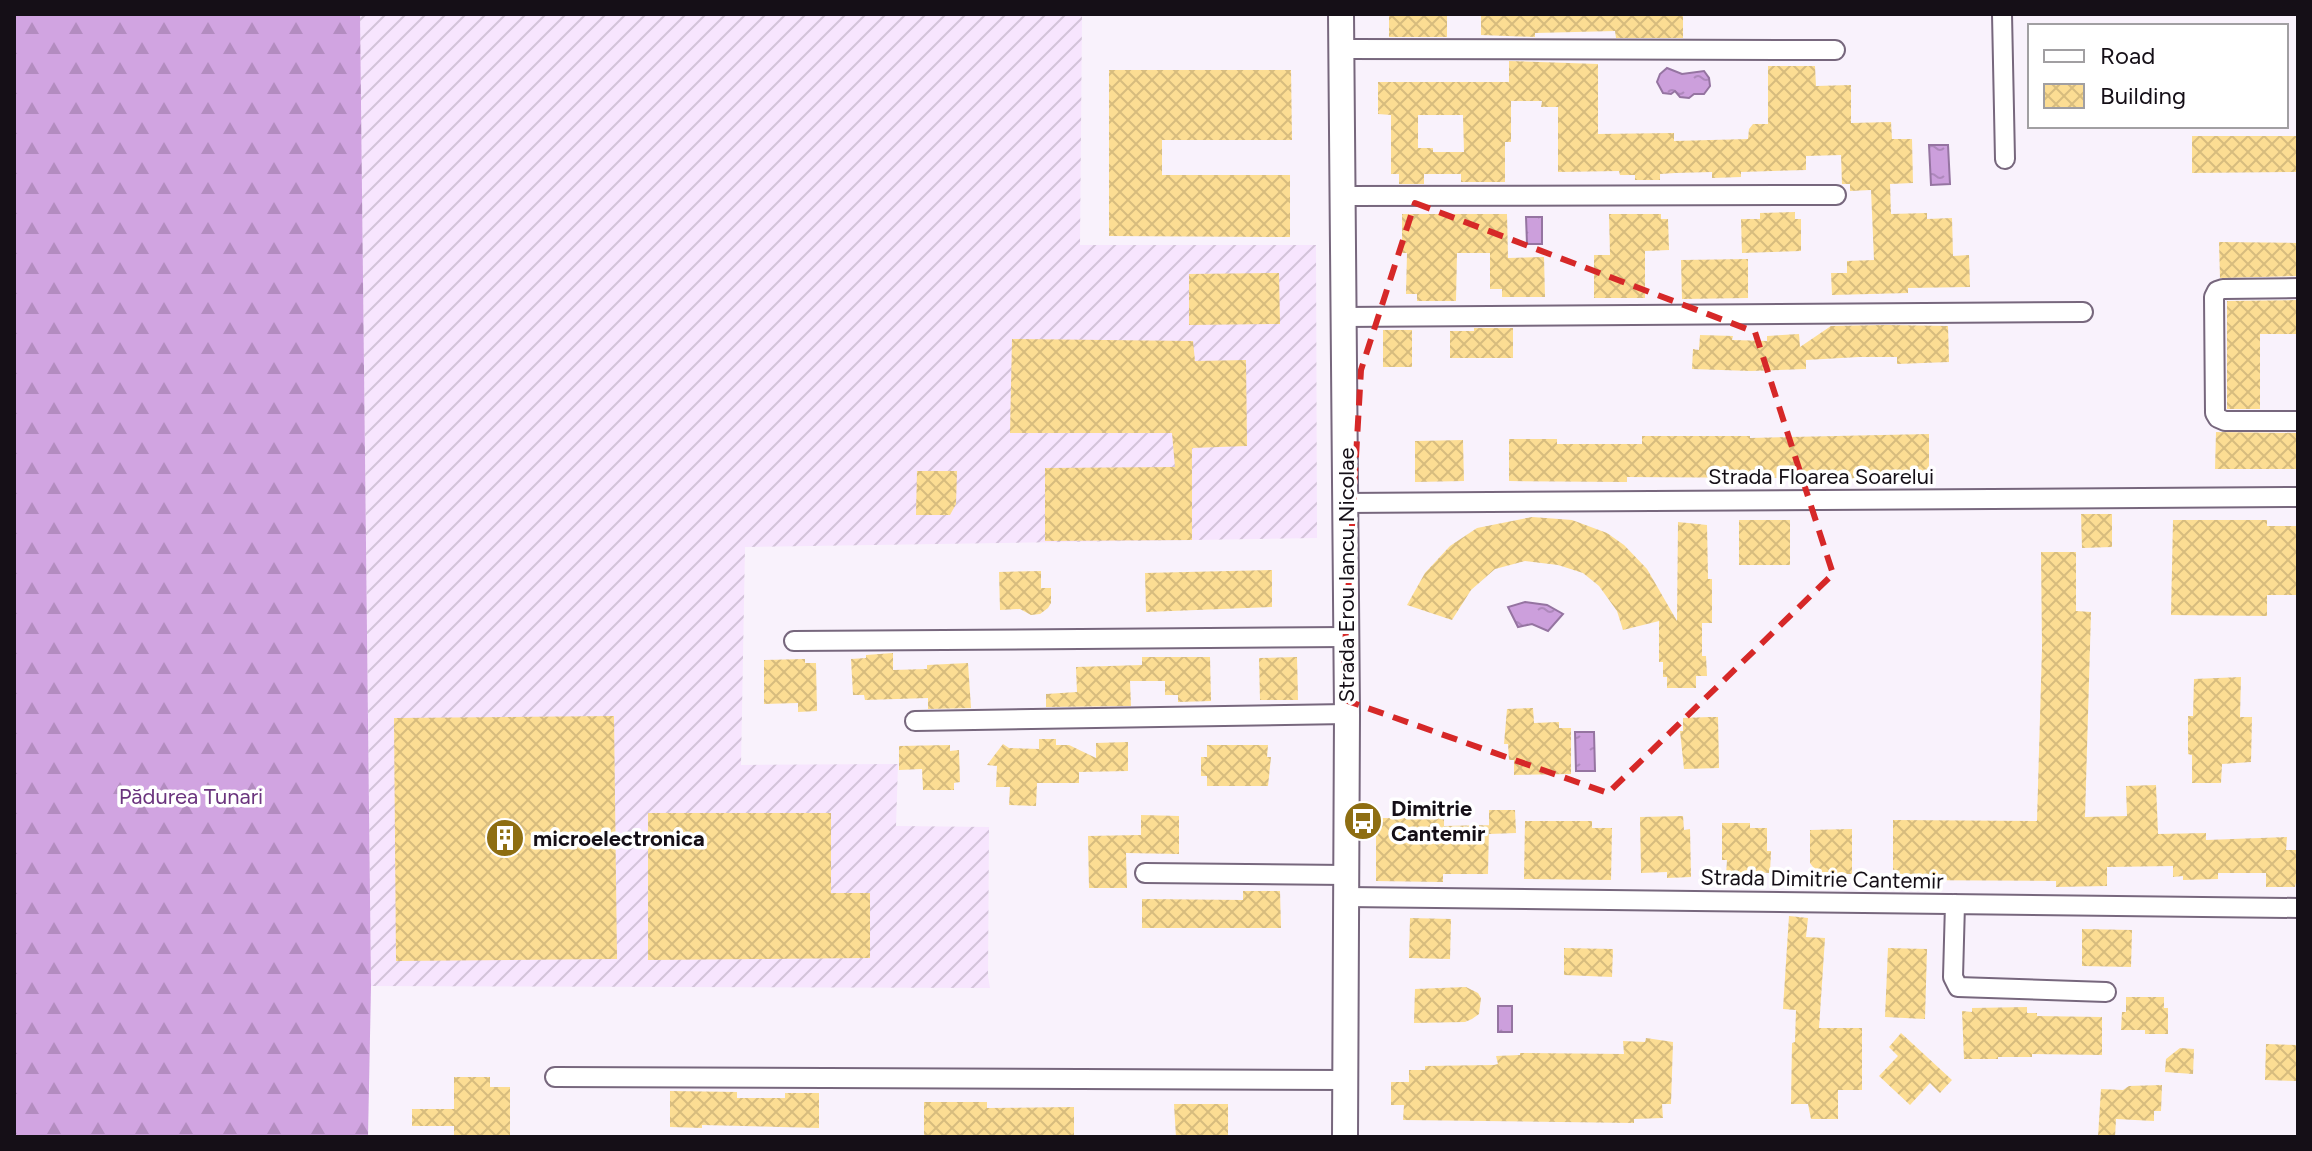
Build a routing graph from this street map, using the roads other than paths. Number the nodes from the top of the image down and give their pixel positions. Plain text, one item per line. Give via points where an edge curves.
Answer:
1 (1341, 14) edge
2 (2002, 14) edge
3 (1342, 49) junction
4 (1835, 50) dead end
5 (2005, 159) dead end
6 (1836, 195) dead end
7 (1342, 196) junction
8 (2298, 288) edge
9 (2083, 312) dead end
10 (1343, 317) junction
11 (2298, 421) edge
12 (2298, 497) edge
13 (1345, 503) junction
14 (1346, 637) junction
15 (794, 641) dead end
16 (1347, 714) junction
17 (915, 721) dead end
18 (1145, 873) dead end
19 (1346, 886) junction
20 (1955, 904) junction
21 (2298, 908) edge
22 (2106, 992) dead end
23 (555, 1077) dead end
24 (1345, 1080) junction
25 (1345, 1137) edge

1 - 3 street, Strada Erou Iancu Nicolae
2 - 5 street
3 - 4 street
3 - 7 street, Strada Erou Iancu Nicolae
6 - 7 street
7 - 10 street, Strada Erou Iancu Nicolae
8 - 11 street via 2223,289 2214,297 2218,418
9 - 10 street
10 - 13 street, Strada Erou Iancu Nicolae
12 - 13 street, Strada Floarea Soarelui
13 - 14 street, Strada Erou Iancu Nicolae
14 - 15 street
14 - 16 street, Strada Erou Iancu Nicolae
16 - 17 street
16 - 19 street, Strada Erou Iancu Nicolae
18 - 19 street, Strada Dimitrie Cantemir
19 - 20 street, Strada Dimitrie Cantemir
19 - 24 street, Strada Erou Iancu Nicolae
20 - 21 street, Strada Dimitrie Cantemir
20 - 22 street via 1953,977 1958,987
23 - 24 street
24 - 25 street, Strada Erou Iancu Nicolae

